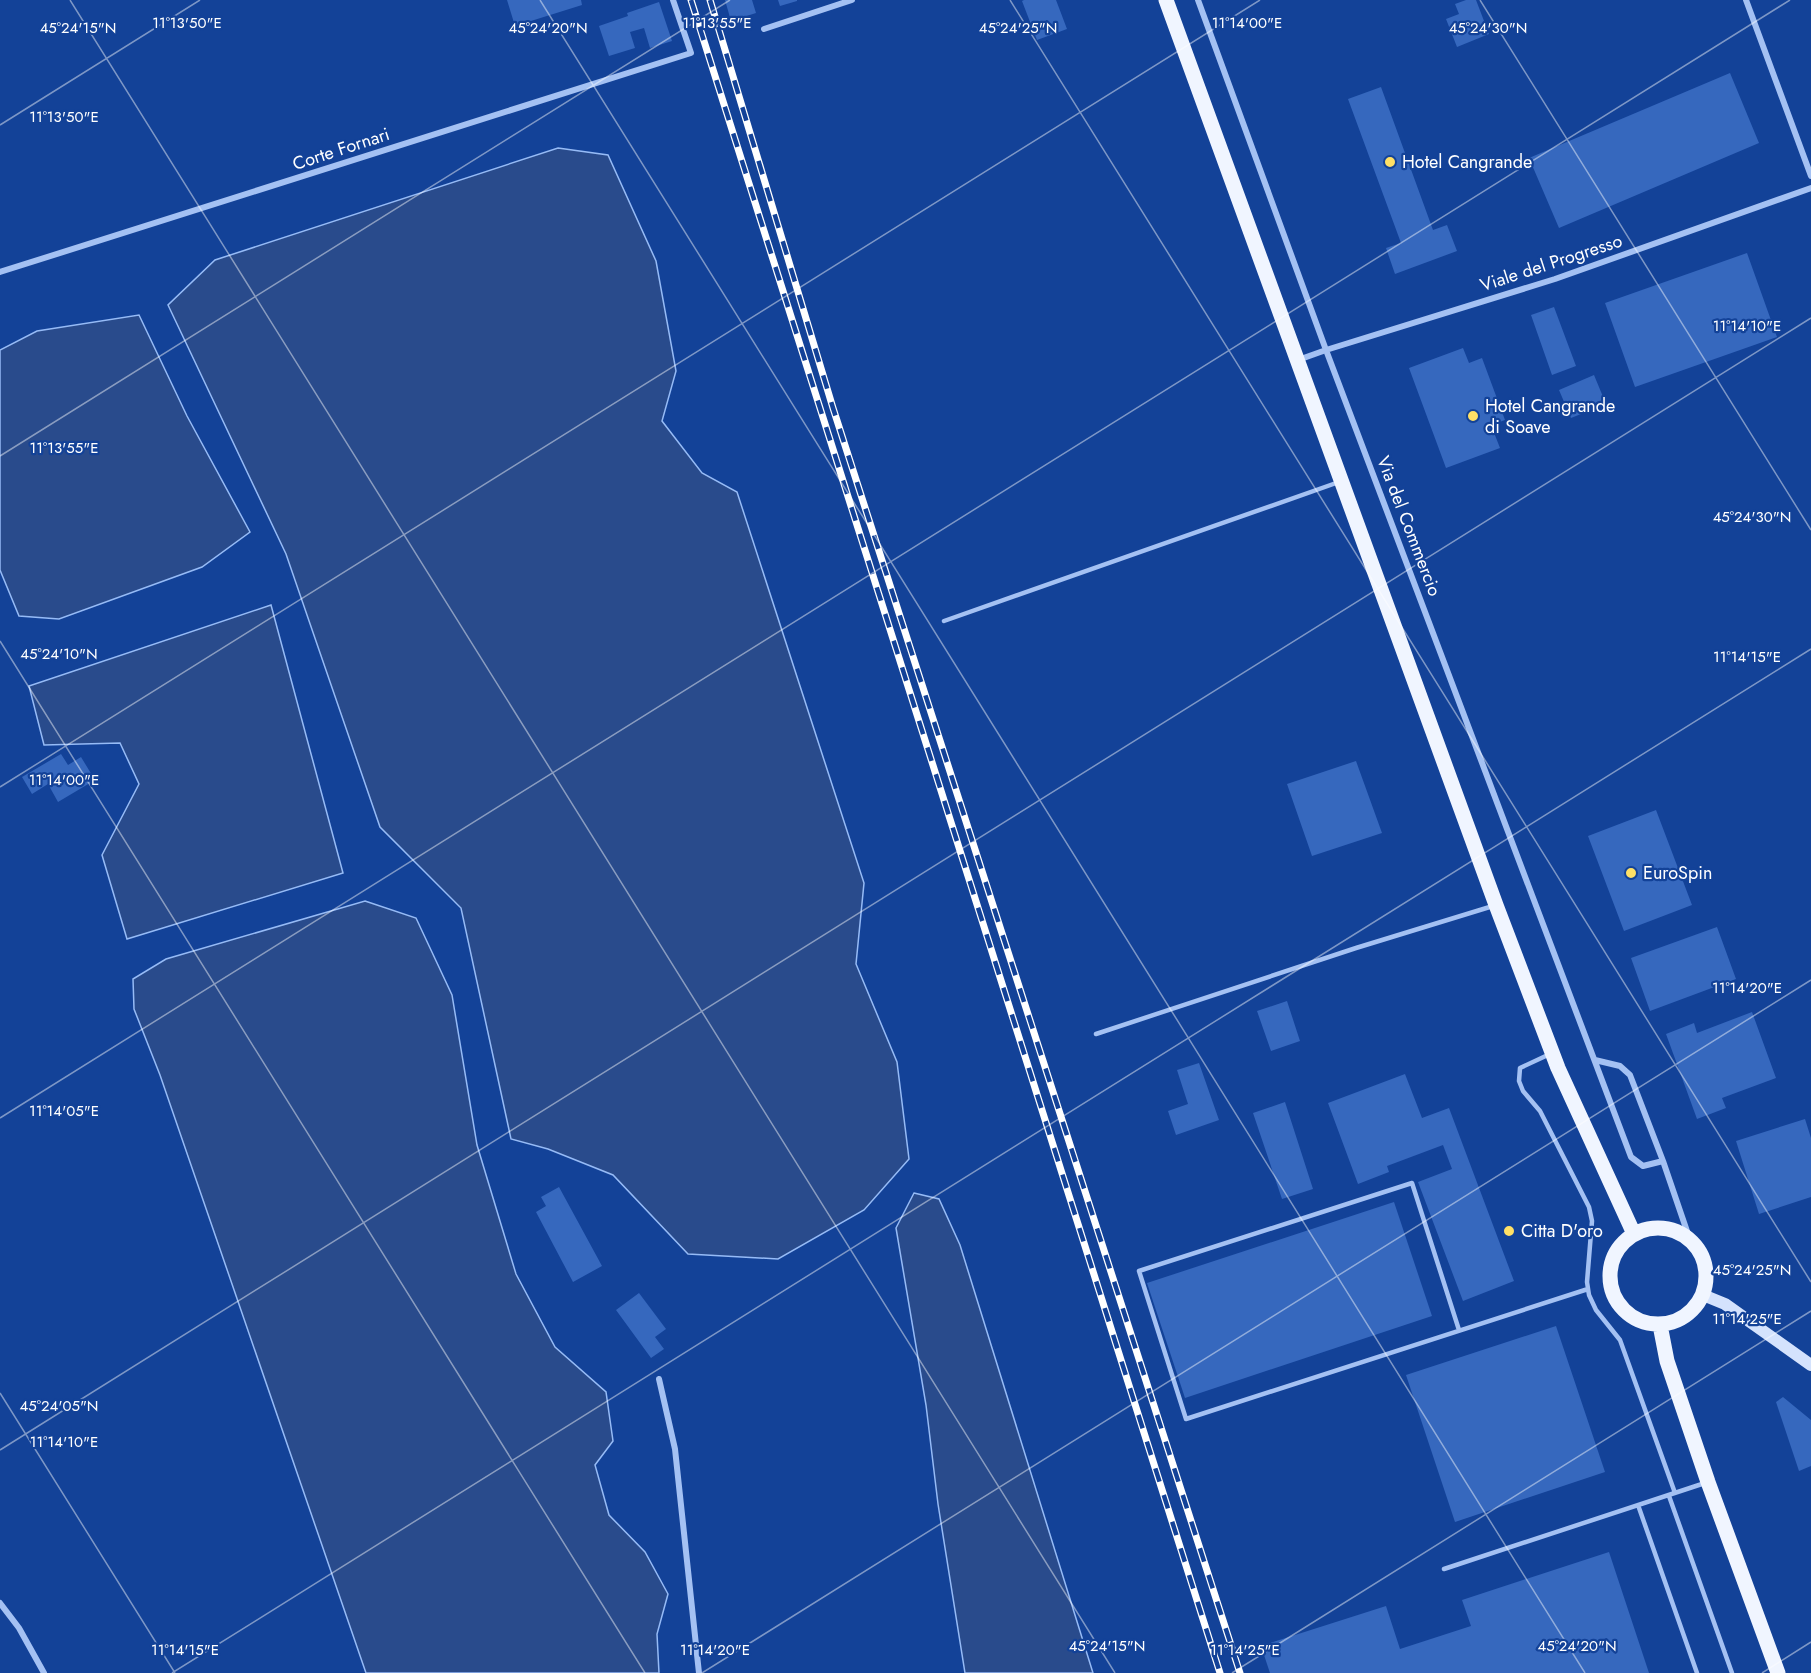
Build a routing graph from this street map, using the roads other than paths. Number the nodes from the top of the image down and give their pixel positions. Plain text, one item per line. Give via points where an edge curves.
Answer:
1 (674, 0) edge
2 (852, 0) edge
3 (1167, 0) edge
4 (1198, 0) edge
5 (1746, 0) edge
6 (764, 29) dead end
7 (1811, 176) edge
8 (1811, 188) edge
9 (0, 272) edge
10 (1326, 350) junction
11 (1298, 360) junction
12 (1342, 481) junction
13 (944, 621) dead end
14 (1496, 905) junction
15 (1096, 1034) dead end
16 (1552, 1053) junction
17 (1595, 1060) junction
18 (1663, 1161) junction
19 (1634, 1234) junction
20 (1690, 1240) junction
21 (1588, 1289) junction
22 (1703, 1295) junction
23 (1660, 1325) junction
24 (1459, 1330) junction
25 (1811, 1365) edge
26 (659, 1379) dead end
27 (1708, 1482) junction
28 (1675, 1493) junction
29 (1669, 1496) junction
30 (1638, 1505) junction
31 (1444, 1569) dead end
32 (0, 1603) edge
33 (44, 1673) edge
34 (699, 1673) edge
35 (1697, 1673) edge
36 (1732, 1673) edge
37 (1778, 1673) edge

1 - 9 street, Corte Fornari via 691,53
2 - 6 street
3 - 11 main road
4 - 10 street, Via del Commercio
5 - 7 street
8 - 10 street, Viale del Progresso via 1555,279
10 - 11 street, Viale del Progresso
10 - 17 street, Via del Commercio
11 - 12 main road
12 - 13 lane
12 - 14 main road
14 - 15 lane
14 - 16 main road
16 - 19 main road
16 - 21 lane via 1520,1068 1519,1081 1540,1111 1589,1207 1592,1221
17 - 18 street via 1620,1066 1630,1075
17 - 18 street, Via del Commercio via 1631,1157 1643,1166
18 - 20 street
19 - 20 main road via 1663,1228
19 - 23 main road via 1612,1261 1613,1295 1637,1320
20 - 22 main road via 1707,1272
21 - 24 lane
21 - 28 lane via 1596,1310 1620,1340
22 - 23 main road via 1690,1313
22 - 25 street via 1725,1304
23 - 27 main road
24 - 24 lane via 1186,1419 1139,1272 1412,1183
26 - 34 street via 675,1449
27 - 28 lane
27 - 37 main road
28 - 29 lane
29 - 30 lane
29 - 36 lane
30 - 31 lane
30 - 35 lane
32 - 33 street

